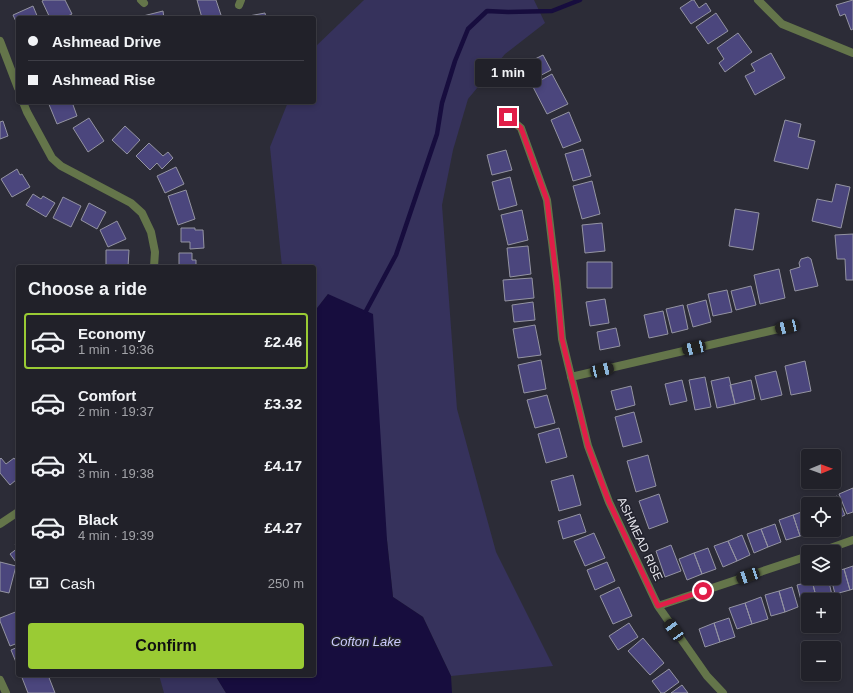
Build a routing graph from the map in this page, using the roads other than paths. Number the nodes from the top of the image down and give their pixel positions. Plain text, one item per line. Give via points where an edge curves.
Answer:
1 (758, 0) edge
2 (0, 41) edge
3 (853, 54) edge
4 (16, 83) edge
5 (24, 104) edge
6 (508, 117) dead end
7 (154, 265) edge
8 (787, 327) dead end
9 (571, 377) junction
10 (16, 513) edge
11 (0, 524) edge
12 (853, 540) edge
13 (839, 545) edge
14 (801, 558) edge
15 (658, 606) junction
16 (0, 680) edge
17 (6, 693) edge
18 (723, 693) edge

1 - 3 street via 782,24
2 - 4 street
5 - 7 street via 52,158 61,166 132,203 142,213 151,232 155,252
6 - 9 street, ASHMEAD RISE via 521,128 547,200 562,339
8 - 9 street
9 - 15 street, ASHMEAD RISE via 588,446 609,502
10 - 11 street
12 - 13 street
14 - 15 street
15 - 18 street, ASHMEAD RISE via 707,676
16 - 17 street

